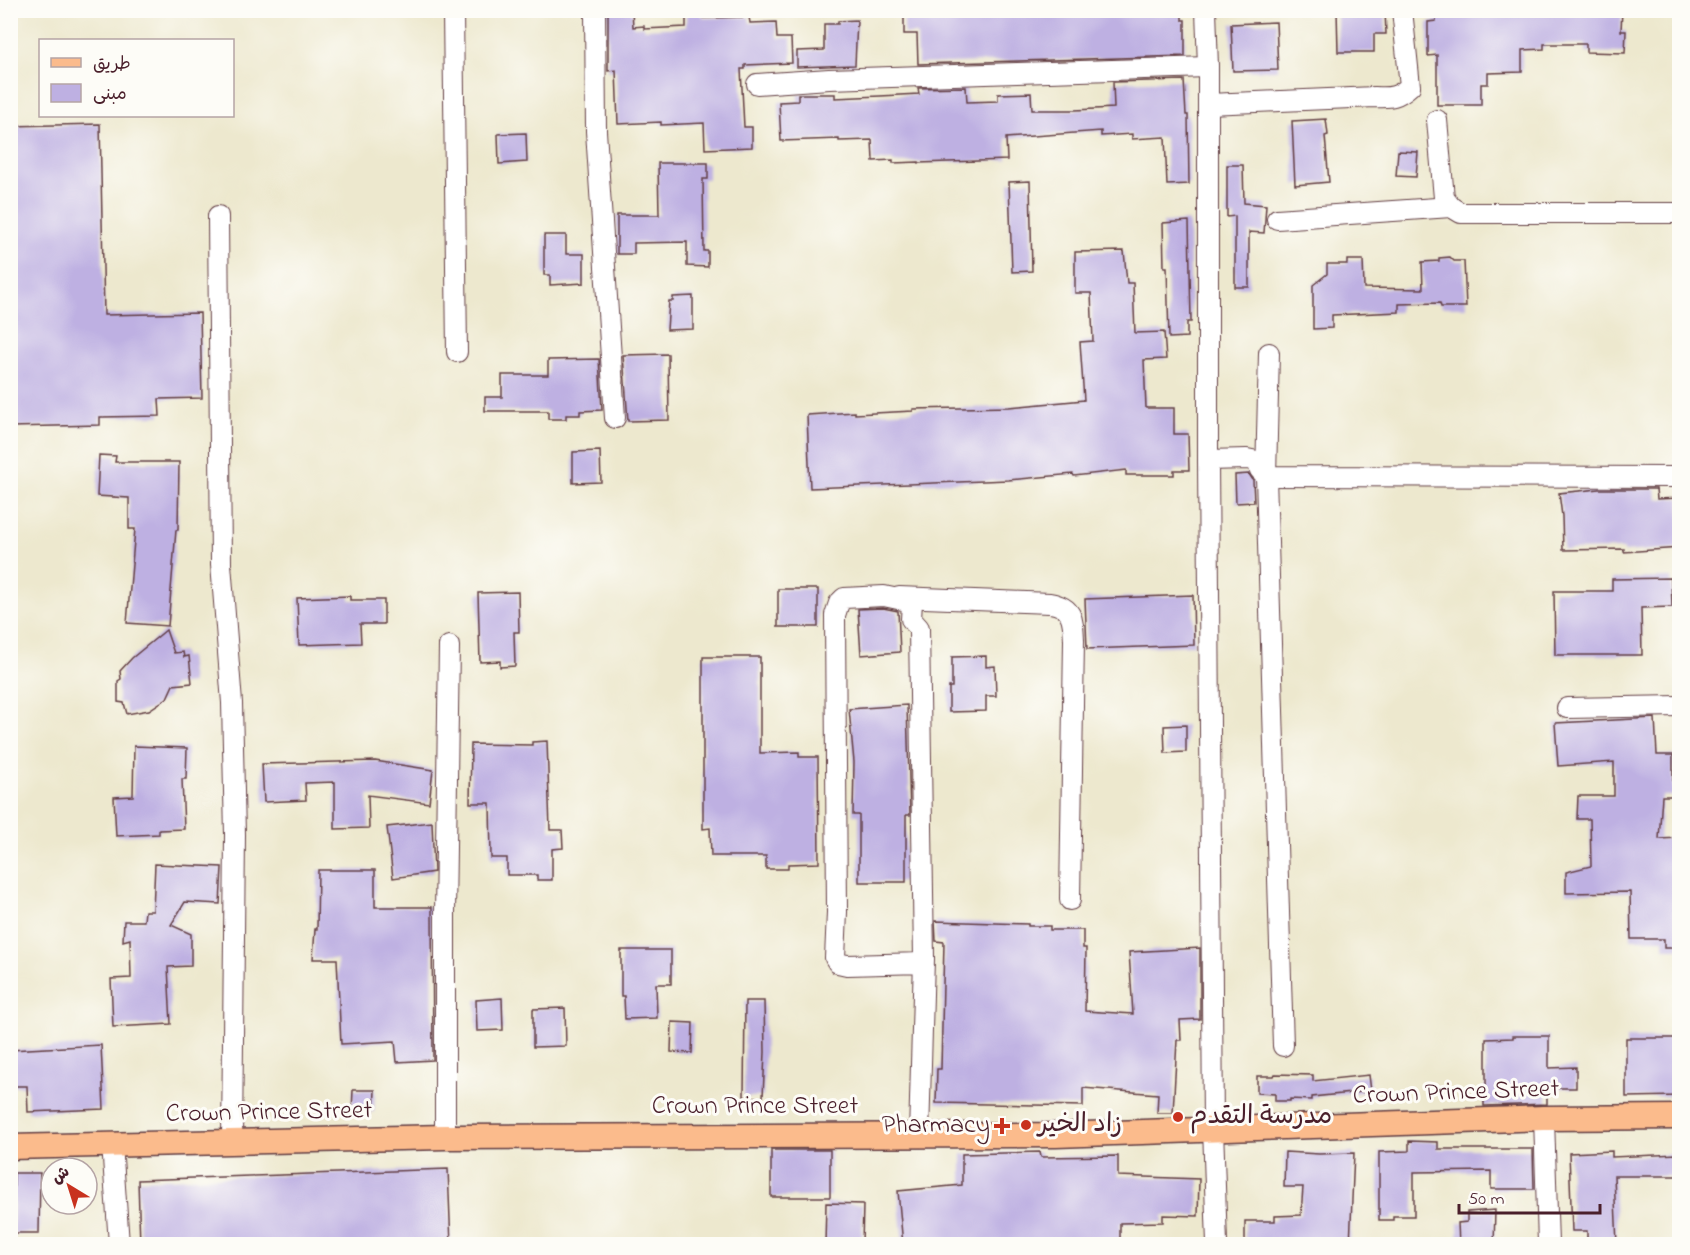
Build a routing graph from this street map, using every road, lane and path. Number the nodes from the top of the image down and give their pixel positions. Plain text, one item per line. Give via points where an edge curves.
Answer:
1 (453, 10) edge
2 (595, 10) edge
3 (1206, 10) edge
4 (1402, 10) edge
5 (1208, 67) junction
6 (757, 84) dead end
7 (1208, 104) junction
8 (1437, 120) dead end
9 (1451, 207) junction
10 (1680, 213) edge
11 (218, 216) dead end
12 (1276, 219) dead end
13 (458, 352) dead end
14 (1269, 353) dead end
15 (615, 418) dead end
16 (1208, 460) junction
17 (1266, 476) junction
18 (1680, 477) edge
19 (884, 596) junction
20 (449, 646) dead end
21 (1680, 706) edge
22 (1567, 708) dead end
23 (1070, 900) dead end
24 (923, 963) junction
25 (1283, 1046) dead end
26 (1680, 1117) edge
27 (1544, 1118) junction
28 (1213, 1128) junction
29 (919, 1135) junction
30 (445, 1137) junction
31 (232, 1141) junction
32 (112, 1144) junction
33 (10, 1147) edge
34 (119, 1245) edge
35 (1217, 1245) edge
36 (1548, 1245) edge

1 - 13 street
2 - 15 street via 596,131
3 - 5 street
4 - 7 street via 1410,86 1400,95
5 - 6 street
5 - 7 street
7 - 16 street
8 - 9 street via 1443,198
9 - 10 street via 1461,213
9 - 12 street
11 - 31 street via 221,564 232,703 235,835
14 - 17 street
16 - 17 street via 1257,461
16 - 28 street
17 - 18 street
17 - 25 street
19 - 23 street via 1050,603 1062,605 1069,612 1074,640
19 - 24 street via 912,602 911,619 919,628
19 - 24 street via 844,598 836,615 835,958 847,965
20 - 30 street
21 - 22 street
24 - 29 street
26 - 27 main road, Crown Prince Street
27 - 28 main road, Crown Prince Street
27 - 36 street
28 - 29 main road, Crown Prince Street via 1056,1135
28 - 35 street
29 - 30 main road, Crown Prince Street
30 - 31 main road, Crown Prince Street
31 - 32 main road, Crown Prince Street
32 - 33 main road, Crown Prince Street
32 - 34 street

